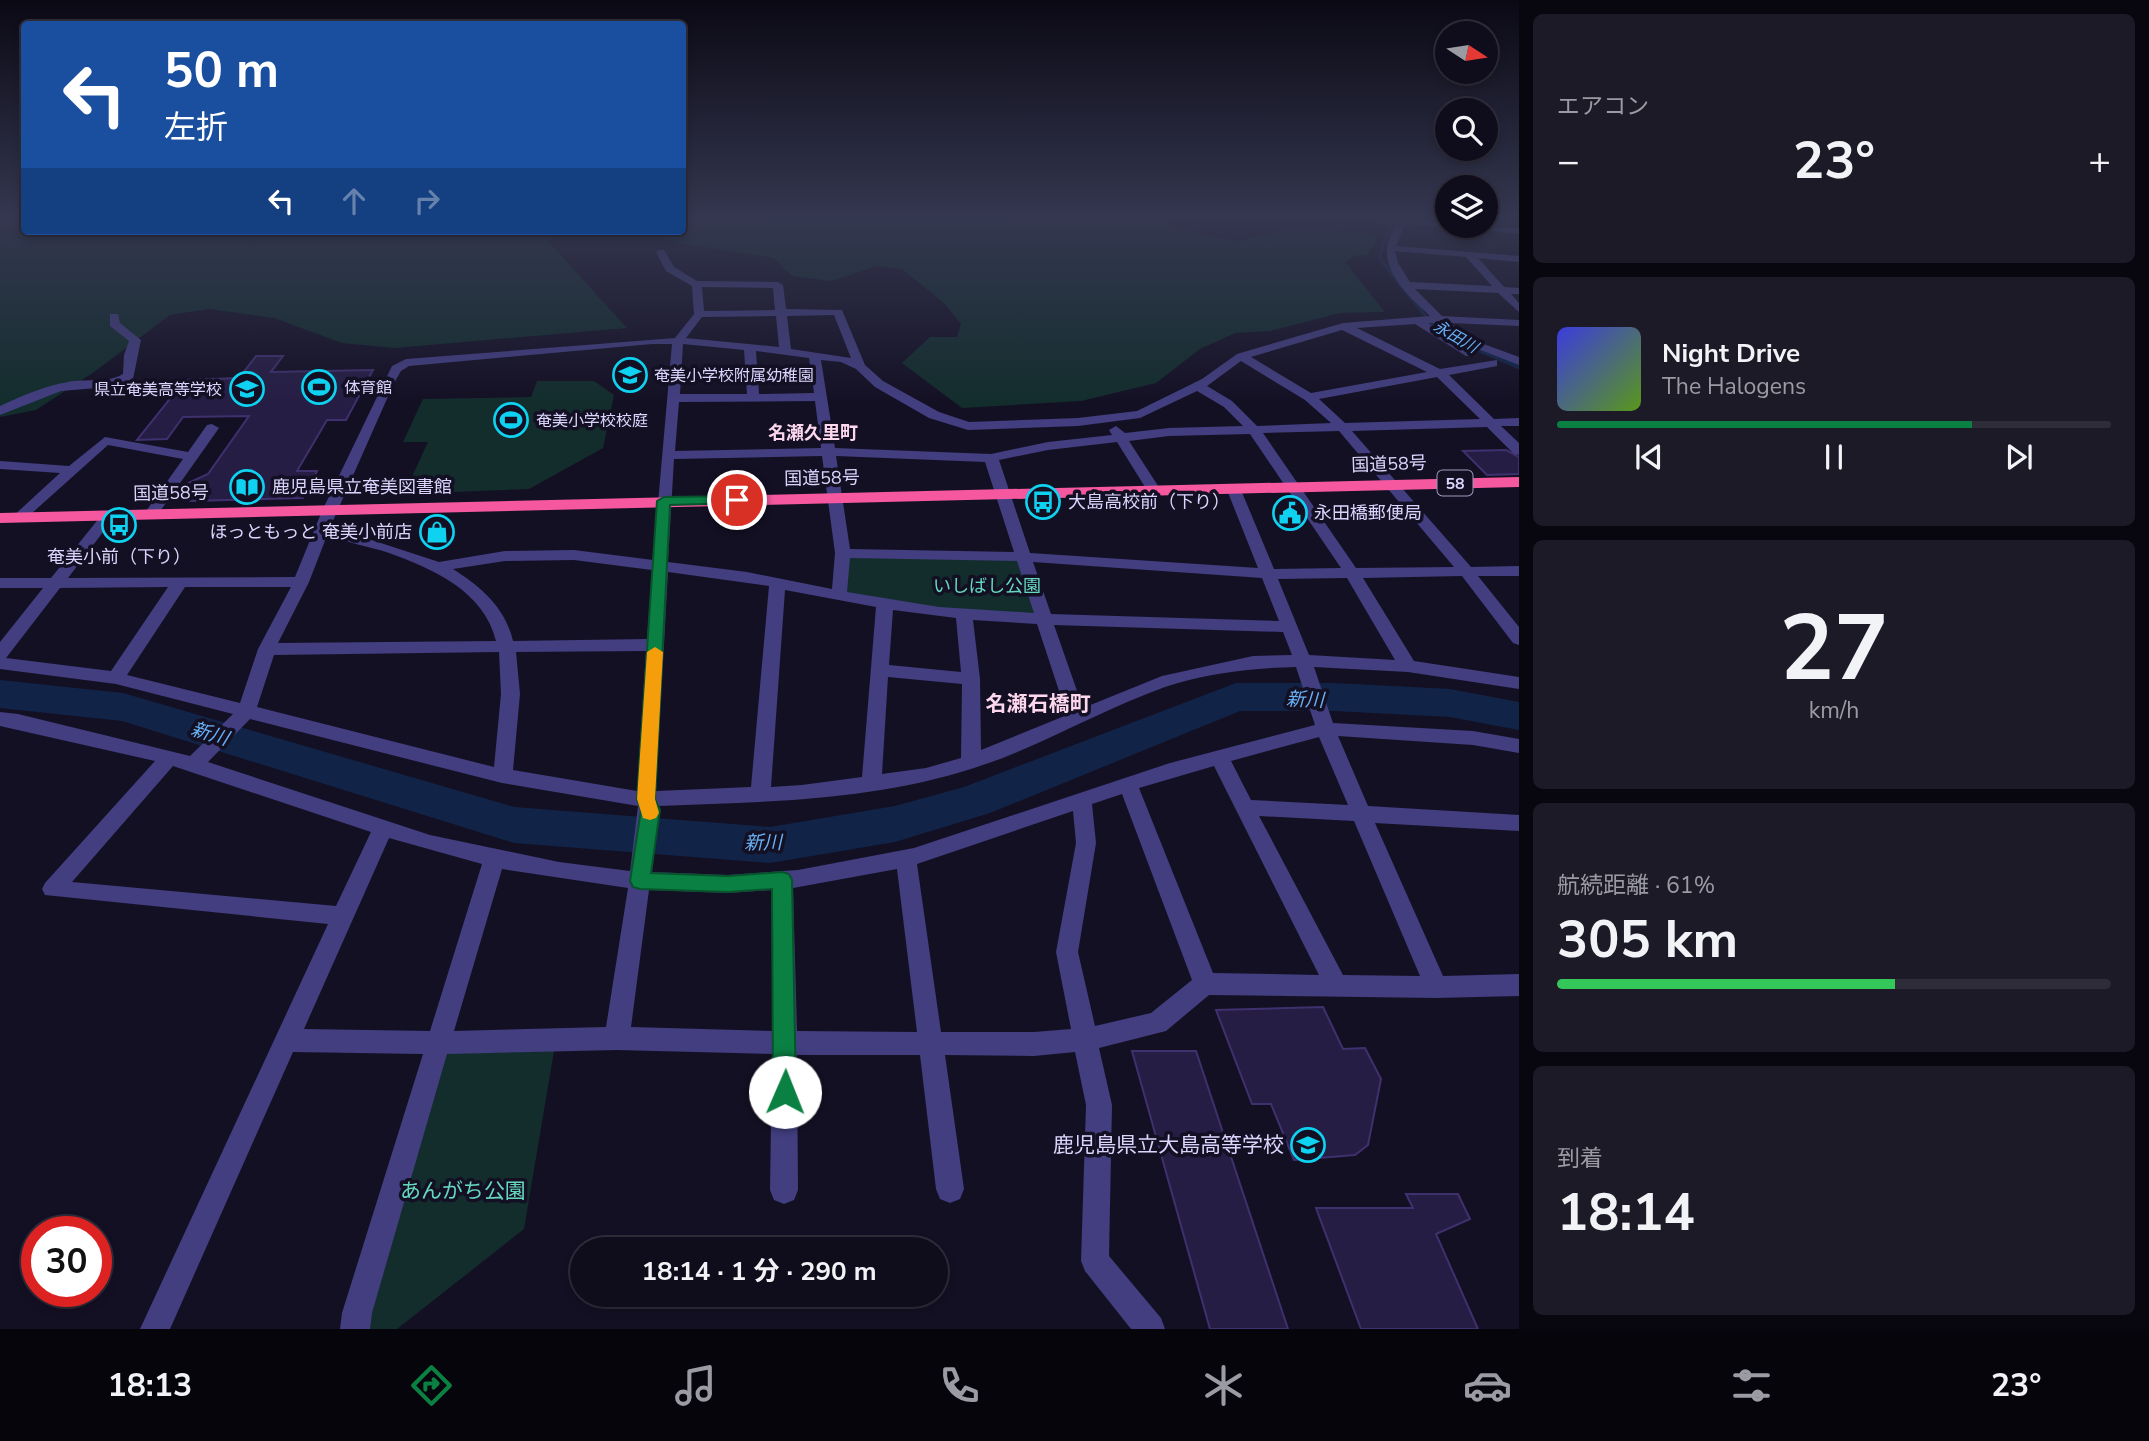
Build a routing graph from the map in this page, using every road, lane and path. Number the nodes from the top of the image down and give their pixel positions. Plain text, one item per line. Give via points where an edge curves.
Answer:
1 (687, 279) edge
2 (1403, 279) edge
3 (1491, 279) edge
4 (695, 284) junction
5 (1407, 285) junction
6 (1501, 290) junction
7 (1519, 291) edge
8 (1519, 309) edge
9 (780, 313) junction
10 (699, 314) junction
11 (114, 316) dead end
12 (1440, 319) junction
13 (1417, 320) junction
14 (1519, 323) edge
15 (1343, 326) junction
16 (678, 341) junction
17 (750, 346) junction
18 (785, 351) junction
19 (815, 356) junction
20 (1241, 356) junction
21 (1519, 361) edge
22 (1493, 363) junction
23 (860, 366) junction
24 (1519, 372) edge
25 (1441, 374) junction
26 (1197, 386) junction
27 (753, 397) junction
28 (820, 397) junction
29 (1309, 397) junction
30 (674, 398) junction
31 (0, 411) edge
32 (1109, 418) junction
33 (1519, 422) edge
34 (1492, 423) junction
35 (1342, 427) junction
36 (212, 428) dead end
37 (1254, 430) junction
38 (1121, 438) junction
39 (1519, 451) edge
40 (828, 452) junction
41 (669, 455) junction
42 (192, 457) junction
43 (991, 458) junction
44 (0, 465) edge
45 (73, 470) junction
46 (1519, 482) edge
47 (1392, 485) junction
48 (1296, 488) junction
49 (1234, 490) junction
50 (1156, 492) junction
51 (1003, 495) junction
52 (834, 499) junction
53 (664, 501) junction
54 (151, 514) junction
55 (110, 515) junction
56 (8, 518) edge
57 (327, 518) junction
58 (843, 553) junction
59 (1024, 557) junction
60 (661, 565) junction
61 (438, 567) junction
62 (1466, 571) junction
63 (1519, 571) edge
64 (1270, 574) junction
65 (1353, 575) junction
66 (180, 582) junction
67 (301, 582) junction
68 (0, 583) edge
69 (57, 583) junction
70 (777, 583) junction
71 (839, 596) junction
72 (885, 603) junction
73 (964, 613) junction
74 (1044, 619) junction
75 (1289, 626) junction
76 (1517, 635) edge
77 (656, 645) junction
78 (506, 646) junction
79 (267, 649) junction
80 (0, 654) edge
81 (0, 663) edge
82 (1305, 666) junction
83 (1408, 666) junction
84 (879, 670) junction
85 (116, 678) junction
86 (971, 679) junction
87 (1519, 682) edge
88 (246, 712) junction
89 (1077, 718) junction
90 (0, 719) edge
91 (1324, 723) junction
92 (1519, 746) edge
93 (169, 757) junction
94 (1219, 757) junction
95 (971, 762) junction
96 (193, 765) junction
97 (502, 776) junction
98 (870, 784) junction
99 (1128, 784) junction
100 (760, 795) junction
101 (1082, 801) junction
102 (648, 804) junction
103 (1244, 807) junction
104 (1361, 813) junction
105 (383, 827) junction
106 (1516, 827) edge
107 (906, 858) junction
108 (494, 859) junction
109 (640, 875) junction
110 (782, 880) junction
111 (340, 916) junction
112 (1205, 984) junction
113 (1335, 985) junction
114 (1519, 985) edge
115 (1436, 987) junction
116 (617, 1038) junction
117 (1087, 1039) junction
118 (285, 1040) junction
119 (439, 1043) junction
120 (785, 1043) junction
121 (931, 1043) junction
122 (950, 1189) dead end
123 (783, 1190) dead end
124 (358, 1324) edge
125 (157, 1329) edge
126 (1150, 1329) edge

1 - 4 street
2 - 5 street
3 - 6 street
4 - 9 street via 778,285
4 - 10 street
5 - 6 street
5 - 12 street
6 - 7 street
6 - 8 street
9 - 10 street
9 - 18 street
9 - 23 street via 838,312
10 - 16 street
11 - 31 street via 114,324 135,340 129,376 98,386 61,387
12 - 13 street
12 - 14 street
12 - 21 street via 1463,338
13 - 15 street
13 - 22 street
15 - 20 street
15 - 25 street
16 - 17 street
16 - 30 street
16 - 57 street via 585,345 400,365
17 - 18 street
17 - 27 street
18 - 19 street
19 - 23 street
19 - 28 street
20 - 26 street
20 - 29 street
22 - 24 street
22 - 25 street
23 - 32 street via 914,405 968,426
25 - 29 street
25 - 34 street
26 - 32 street via 1140,414
26 - 37 street via 1228,404
27 - 28 street
27 - 30 street
28 - 40 street
29 - 35 street
30 - 41 street
32 - 38 street
33 - 34 street
34 - 35 street
34 - 39 street
35 - 37 street
35 - 47 street
36 - 42 street
37 - 38 street
37 - 48 street
38 - 43 street
38 - 50 street
40 - 41 street
40 - 43 street
40 - 52 street
41 - 53 street
42 - 45 street via 105,441
42 - 54 street
43 - 51 street
44 - 45 street
45 - 56 street
46 - 47 highway, 国道58号 / 58
47 - 48 highway, 国道58号 / 58
47 - 62 street
48 - 49 highway, 国道58号 / 58
48 - 65 street
49 - 50 highway, 国道58号 / 58
49 - 64 street
50 - 51 highway, 国道58号 / 58
51 - 52 highway, 国道58号 / 58
51 - 59 street
52 - 53 highway, 国道58号 / 58
52 - 58 street
53 - 57 highway, 国道58号 / 58
53 - 60 street
54 - 55 highway, 国道58号 / 58
54 - 57 highway, 国道58号 / 58
55 - 56 highway, 国道58号 / 58
55 - 69 street
57 - 61 street via 342,535
57 - 67 street
58 - 59 street
58 - 71 street
59 - 64 street
59 - 74 street
60 - 61 street via 531,554
60 - 70 street
60 - 77 street
61 - 78 street via 470,587 495,615
62 - 63 street
62 - 65 street
62 - 76 street
64 - 65 street
64 - 75 street
65 - 83 street
66 - 67 street
66 - 69 street
66 - 85 street
67 - 79 street
68 - 69 street
69 - 80 street
70 - 71 street
70 - 100 street
71 - 72 street
72 - 73 street
72 - 84 street
73 - 74 street
73 - 86 street
74 - 75 street
74 - 89 street
75 - 82 street
77 - 78 street
77 - 102 street
78 - 79 street
78 - 97 street via 511,688
79 - 88 street
81 - 85 street
82 - 83 street
82 - 89 street via 1253,662 1163,682
82 - 91 street
83 - 87 street
84 - 86 street
84 - 98 street
85 - 88 street
86 - 95 street
88 - 96 street
88 - 97 street
89 - 95 street
90 - 93 street
91 - 92 street
91 - 94 street
91 - 104 street
93 - 96 street
93 - 111 street via 53,889
94 - 99 street
94 - 103 street
95 - 98 street
96 - 105 street
97 - 102 street
98 - 100 street
99 - 101 street
99 - 112 street
100 - 102 street
101 - 107 street
101 - 117 street via 1086,843 1067,951
102 - 109 street
103 - 104 street
103 - 113 street
104 - 106 street
104 - 115 street
105 - 108 street
105 - 111 street
107 - 110 street
107 - 121 street
108 - 109 street via 559,871
108 - 119 street
109 - 110 street via 728,884
109 - 116 street
110 - 120 street
111 - 118 street
112 - 113 street
112 - 117 street via 1157,1023
113 - 115 street
114 - 115 street
116 - 119 street
116 - 120 street
117 - 121 street via 1034,1044
117 - 126 street via 1098,1105 1095,1261
118 - 119 street
118 - 125 street
119 - 124 street
120 - 121 street
120 - 123 street
121 - 122 street

